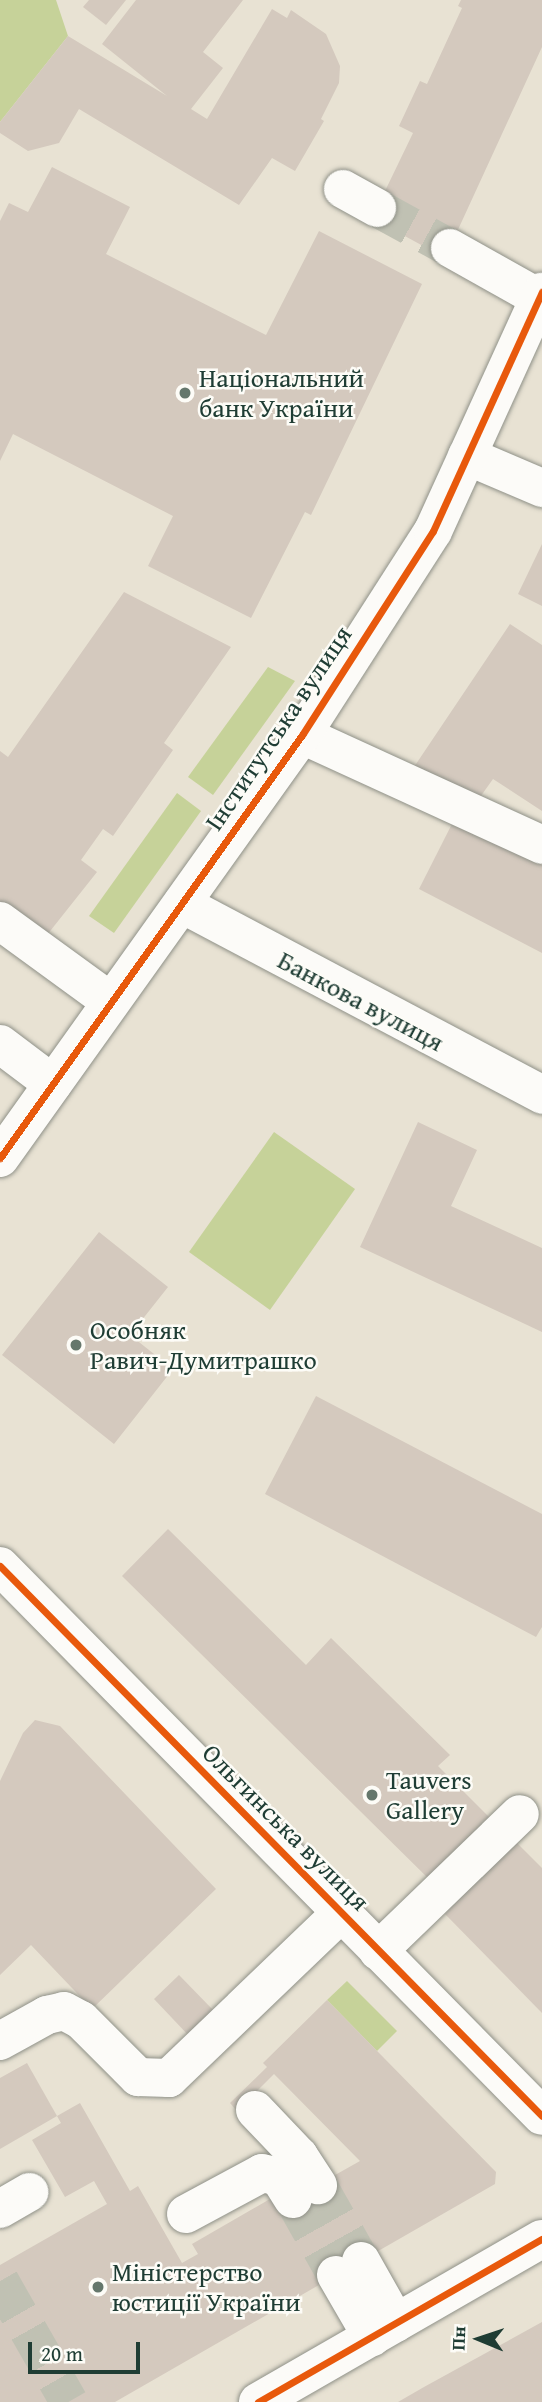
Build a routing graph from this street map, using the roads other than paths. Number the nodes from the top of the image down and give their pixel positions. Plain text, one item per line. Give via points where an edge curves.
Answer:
1 (343, 189) dead end
2 (377, 208) tunnel mouth
3 (450, 248) tunnel mouth
4 (541, 295) edge
5 (528, 361) edge
6 (467, 456) junction
7 (542, 488) edge
8 (302, 735) junction
9 (542, 845) edge
10 (182, 904) junction
11 (0, 921) edge
12 (111, 1002) junction
13 (0, 1044) edge
14 (53, 1084) junction
15 (542, 1095) edge
16 (0, 1158) edge
17 (0, 1566) edge
18 (520, 1814) dead end
19 (341, 1913) junction
20 (378, 1951) junction
21 (0, 2041) edge
22 (255, 2110) dead end
23 (542, 2116) edge
24 (186, 2214) dead end
25 (542, 2239) edge
26 (348, 2268) tunnel mouth
27 (384, 2330) junction
28 (258, 2402) edge

1 - 2 street
3 - 4 street
4 - 5 street, Інститутська вулиця
5 - 6 street, Інститутська вулиця
6 - 7 street
6 - 8 street, Інститутська вулиця via 433,531
8 - 9 street
8 - 10 street, Інститутська вулиця
10 - 12 street, Інститутська вулиця
10 - 15 street, Банкова вулиця
11 - 12 street
12 - 14 street, Інститутська вулиця
13 - 14 street
14 - 16 street, Інститутська вулиця
17 - 19 street, Ольгинська вулиця
18 - 20 street
19 - 20 street, Ольгинська вулиця
19 - 21 street via 169,2078 138,2077 81,2020 64,2011 47,2015
20 - 23 street, Ольгинська вулиця
22 - 24 street via 299,2156 305,2192 262,2173
25 - 27 street
26 - 27 street
27 - 28 street

